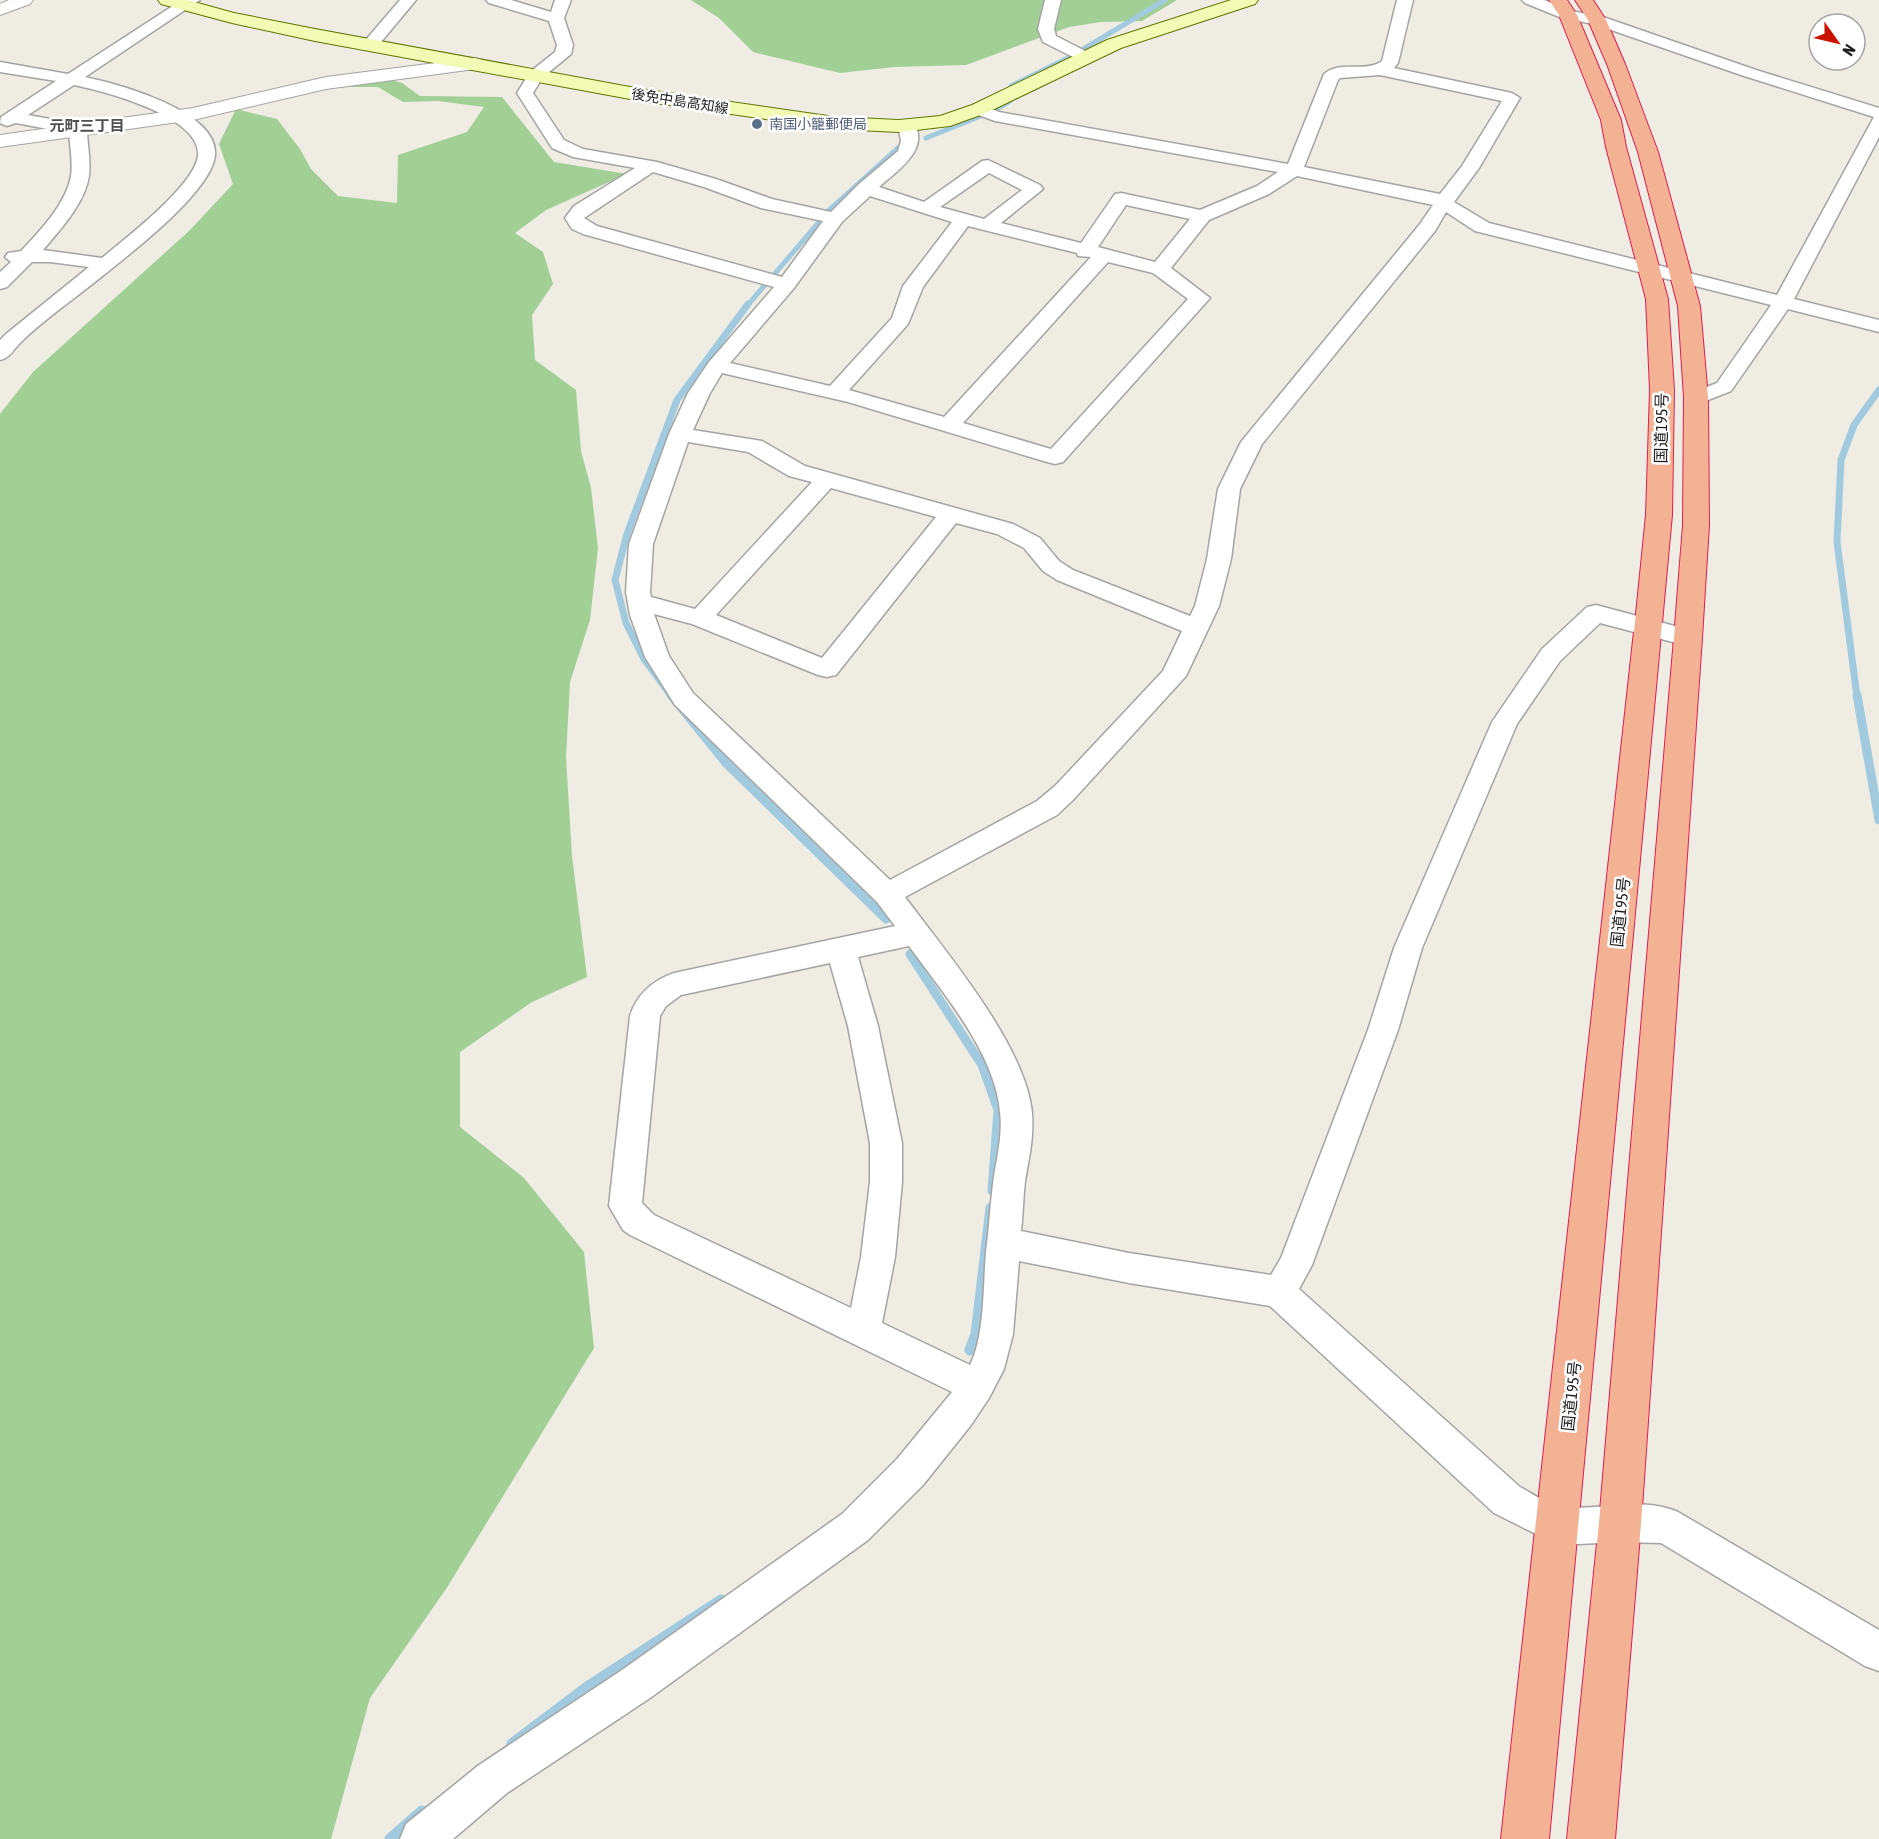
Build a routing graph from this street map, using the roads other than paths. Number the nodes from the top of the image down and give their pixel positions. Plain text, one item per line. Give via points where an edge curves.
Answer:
1 (24, 0) edge
2 (408, 0) edge
3 (494, 0) edge
4 (563, 0) edge
5 (1053, 0) edge
6 (1249, 0) edge
7 (1405, 0) edge
8 (1530, 0) edge
9 (180, 2) edge
10 (1577, 9) edge
11 (0, 10) edge
12 (556, 18) junction
13 (370, 45) junction
14 (1084, 57) junction
15 (475, 64) junction
16 (0, 67) edge
17 (1380, 70) junction
18 (536, 75) junction
19 (72, 79) junction
20 (979, 109) junction
21 (1879, 113) edge
22 (176, 116) junction
23 (7, 121) edge
24 (1879, 121) edge
25 (907, 125) junction
26 (78, 129) junction
27 (0, 141) edge
28 (651, 166) junction
29 (1294, 170) junction
30 (865, 188) junction
31 (1443, 203) junction
32 (926, 209) junction
33 (1202, 216) junction
34 (835, 218) junction
35 (964, 219) junction
36 (987, 225) junction
37 (1094, 254) junction
38 (0, 256) edge
39 (29, 256) junction
40 (106, 264) junction
41 (1649, 268) junction
42 (1160, 269) junction
43 (1682, 276) junction
44 (0, 283) edge
45 (782, 283) junction
46 (1783, 302) junction
47 (1879, 326) edge
48 (0, 354) edge
49 (716, 366) junction
50 (835, 393) junction
51 (1695, 398) junction
52 (948, 426) junction
53 (680, 434) junction
54 (826, 480) junction
55 (950, 515) junction
56 (640, 602) junction
57 (700, 618) junction
58 (1197, 628) junction
59 (1648, 629) junction
60 (1688, 638) junction
61 (887, 894) junction
62 (916, 933) junction
63 (841, 949) junction
64 (1004, 1243) junction
65 (1280, 1292) junction
66 (863, 1331) junction
67 (978, 1386) junction
68 (1620, 1523) junction
69 (1558, 1526) junction
70 (1879, 1652) edge
71 (421, 1839) edge
72 (1524, 1839) edge
73 (1591, 1839) edge

1 - 11 street
2 - 13 street
3 - 12 street
4 - 12 street
5 - 14 street via 1046,29 1049,39
6 - 14 main road, 後免中島高知線
7 - 17 street via 1390,63
8 - 10 street
9 - 13 main road, 後免中島高知線 via 232,18
9 - 19 street
10 - 21 street via 1750,73
10 - 41 highway, 国道195号 via 1611,120
10 - 43 highway, 国道195号 via 1631,102
12 - 18 street via 564,54
13 - 15 main road, 後免中島高知線
14 - 20 main road, 後免中島高知線
15 - 18 main road, 後免中島高知線
15 - 22 street via 326,83
16 - 19 street
17 - 29 street via 1335,73 1330,78
17 - 31 street via 1512,98 1470,168
18 - 25 main road, 後免中島高知線 via 747,112 835,123
18 - 28 street via 525,93 558,144 579,153
19 - 22 street via 130,93
19 - 23 street
20 - 25 main road, 後免中島高知線 via 943,122
20 - 29 street via 995,116
22 - 26 street
22 - 40 street via 206,141 205,163 184,193
23 - 26 street
24 - 46 street
25 - 30 street via 909,148
26 - 27 street
26 - 39 street via 79,178 68,203
28 - 34 street via 767,204
28 - 45 street via 581,210 574,218 579,225
29 - 31 street
29 - 33 street via 1263,190
30 - 32 street
30 - 34 street
31 - 41 street via 1482,227
31 - 58 street via 1428,228 1252,441 1229,489 1219,559
32 - 35 street
32 - 36 street via 988,165 1034,189
33 - 37 street via 1121,198
33 - 42 street
34 - 45 street
35 - 36 street
35 - 50 street via 913,286 901,320
36 - 37 street
37 - 42 street
37 - 52 street
38 - 39 street
39 - 40 street
39 - 44 street
40 - 48 street
41 - 43 street
41 - 59 highway, 国道195号 via 1657,299 1662,390 1659,515
42 - 52 street via 1200,298 1055,457
43 - 46 street
43 - 51 highway, 国道195号 via 1689,306
45 - 49 street
46 - 47 street
46 - 51 street via 1724,387
49 - 50 street
49 - 53 street via 690,408
50 - 52 street
51 - 60 highway, 国道195号 via 1696,525
53 - 54 street via 754,446 789,468
53 - 56 street via 641,544
54 - 55 street
54 - 57 street
55 - 57 street via 827,669
55 - 58 street via 1016,533 1065,575
56 - 57 street
56 - 61 street via 657,657 684,699
58 - 61 street via 1173,676 1047,808
59 - 60 street
59 - 65 street via 1596,613 1551,655 1505,722 1408,948 1383,1030 1295,1265
59 - 69 highway, 国道195号
60 - 68 highway, 国道195号
61 - 62 street
62 - 63 street
62 - 64 street via 963,998 1006,1073 1016,1110 1017,1136
63 - 66 street via 863,1026 886,1143 878,1257
63 - 66 street via 674,985 654,998 645,1016 625,1206 642,1225
64 - 65 street
64 - 67 street via 996,1334
65 - 69 street via 1507,1500
66 - 67 street
67 - 71 street via 910,1472 855,1527 636,1684 493,1779
68 - 69 street
68 - 70 street via 1665,1525
68 - 73 highway, 国道195号
69 - 72 highway, 国道195号

